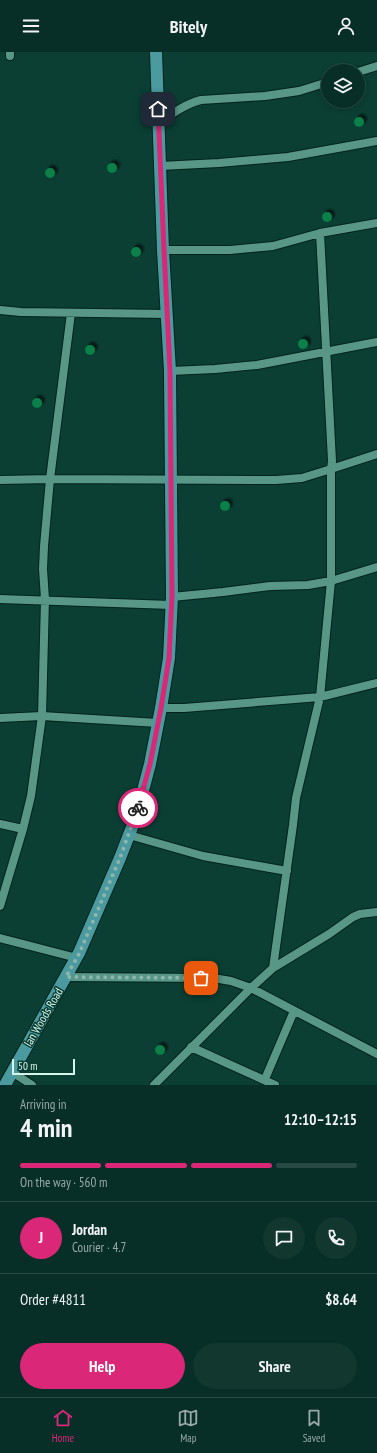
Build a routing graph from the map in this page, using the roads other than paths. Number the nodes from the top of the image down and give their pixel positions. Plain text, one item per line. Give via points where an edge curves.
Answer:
1 (156, 52) edge
2 (377, 66) edge
3 (365, 70) edge
4 (321, 84) edge
5 (159, 123) junction
6 (377, 141) edge
7 (160, 166) junction
8 (377, 223) edge
9 (320, 234) junction
10 (164, 250) junction
11 (0, 310) edge
12 (71, 313) junction
13 (167, 314) junction
14 (377, 342) edge
15 (327, 352) junction
16 (170, 371) junction
17 (377, 454) edge
18 (331, 469) junction
19 (50, 479) junction
20 (0, 480) edge
21 (171, 480) junction
22 (377, 567) edge
23 (331, 581) junction
24 (0, 599) edge
25 (45, 599) junction
26 (172, 601) junction
27 (377, 683) edge
28 (320, 697) junction
29 (161, 708) junction
30 (42, 716) junction
31 (0, 718) edge
32 (158, 723) junction
33 (0, 824) edge
34 (23, 829) junction
35 (129, 835) junction
36 (287, 872) junction
37 (0, 906) edge
38 (377, 912) edge
39 (0, 938) edge
40 (77, 958) junction
41 (273, 968) junction
42 (66, 977) junction
43 (251, 988) junction
44 (294, 1011) junction
45 (191, 1047) junction
46 (377, 1054) edge
47 (12, 1072) junction
48 (265, 1079) junction
49 (4, 1085) edge
50 (32, 1085) edge
51 (154, 1085) edge
52 (275, 1085) edge

1 - 5 street, Ian Woods Road
2 - 3 street
4 - 5 street via 299,91 265,96 191,102
5 - 7 street, Ian Woods Road
6 - 7 street via 288,157
7 - 10 street, Ian Woods Road
8 - 9 street
9 - 10 street via 273,246 230,250
9 - 15 street
10 - 13 street, Ian Woods Road
11 - 12 street
12 - 13 street
12 - 19 street
13 - 16 street, Ian Woods Road
14 - 15 street
15 - 16 street via 257,365
15 - 18 street
16 - 21 street, Ian Woods Road
17 - 18 street
18 - 21 street via 302,478 276,480
18 - 23 street
19 - 20 street
19 - 21 street
19 - 25 street via 43,569
21 - 26 street, Ian Woods Road
22 - 23 street
23 - 26 street via 308,585 270,586
23 - 28 street
24 - 25 street
25 - 26 street
25 - 30 street
26 - 29 street, Ian Woods Road via 169,658
27 - 28 street
28 - 29 street
28 - 36 street via 296,798
29 - 32 street, Ian Woods Road
30 - 31 street
30 - 32 street
30 - 34 street via 31,796
32 - 35 street, Ian Woods Road via 150,764
33 - 34 street
34 - 37 street
35 - 36 street via 203,856
35 - 40 street, Ian Woods Road
36 - 41 street
38 - 41 street via 353,917
39 - 40 street
40 - 42 street, Ian Woods Road
41 - 43 street
42 - 43 street via 213,978
42 - 47 street, Ian Woods Road
43 - 44 street
43 - 45 street
44 - 46 street
44 - 48 street
45 - 48 street
45 - 51 street
47 - 49 street, Ian Woods Road
47 - 50 street
48 - 52 street

